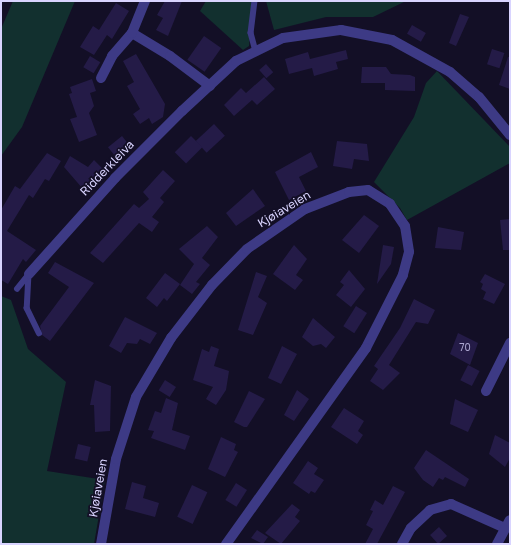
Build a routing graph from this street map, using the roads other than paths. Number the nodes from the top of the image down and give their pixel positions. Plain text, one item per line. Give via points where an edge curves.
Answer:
1 (145, 1) edge
2 (255, 1) edge
3 (132, 33) junction
4 (256, 48) junction
5 (101, 78) dead end
6 (210, 86) junction
7 (510, 135) edge
8 (29, 274) junction
9 (17, 289) dead end
10 (39, 333) dead end
11 (510, 343) edge
12 (486, 391) dead end
13 (508, 524) edge
14 (101, 544) edge
15 (226, 544) edge
16 (402, 544) edge
17 (496, 544) edge

1 - 3 street
2 - 4 lane via 251,33
3 - 5 street via 112,56
3 - 6 street via 170,56
4 - 6 street, Ridderkleiva
4 - 7 street, Ridderkleiva via 309,32 341,30 392,40 450,72 479,97
6 - 8 street, Ridderkleiva via 115,178
8 - 9 lane
8 - 10 lane via 27,308
11 - 12 street
13 - 16 street via 451,504 430,510 411,528
13 - 17 street
14 - 15 street, Kjøiaveien via 116,459 136,397 171,338 212,285 247,248 305,209 349,192 368,190 390,204 405,226 409,252 403,275 366,348

